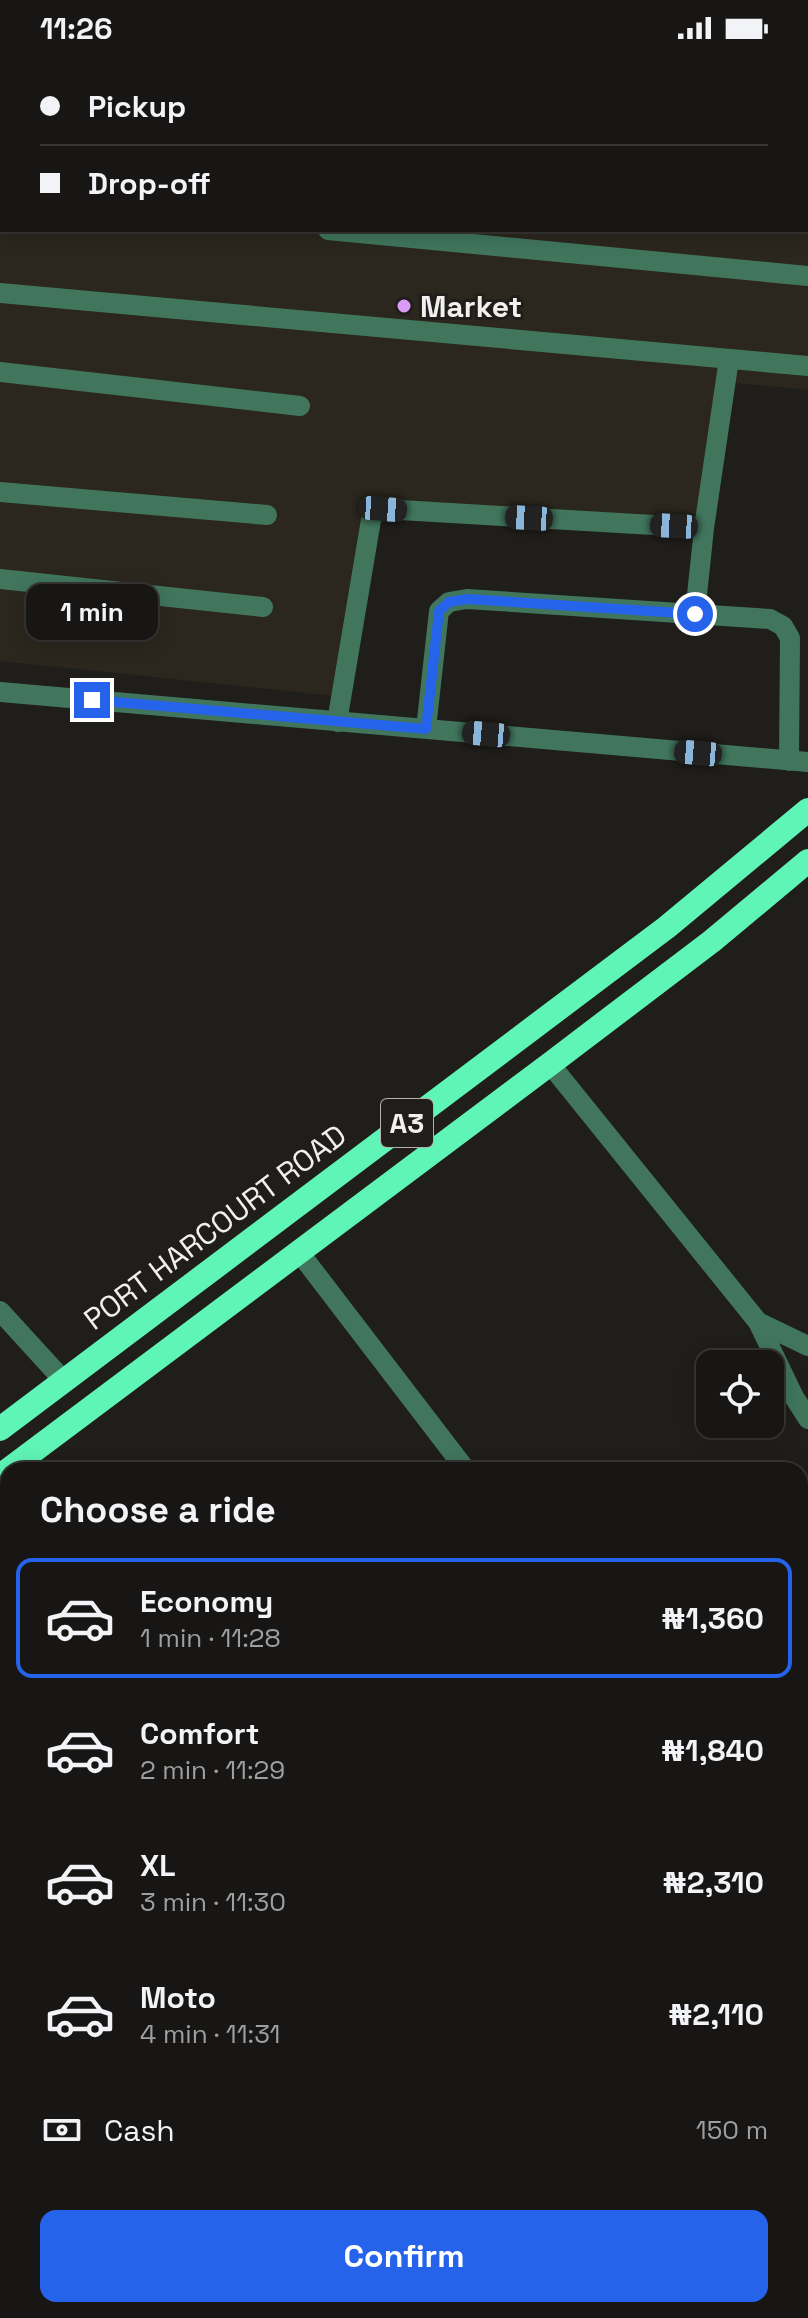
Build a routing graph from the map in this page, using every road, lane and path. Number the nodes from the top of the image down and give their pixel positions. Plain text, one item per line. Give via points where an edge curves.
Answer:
1 (349, 232) edge
2 (808, 276) edge
3 (0, 293) edge
4 (729, 359) junction
5 (808, 366) edge
6 (0, 372) edge
7 (300, 406) dead end
8 (0, 492) edge
9 (267, 515) dead end
10 (704, 528) junction
11 (0, 579) edge
12 (263, 607) dead end
13 (695, 614) junction
14 (0, 692) edge
15 (337, 722) junction
16 (426, 729) junction
17 (798, 762) edge
18 (808, 810) edge
19 (808, 861) edge
20 (550, 1064) junction
21 (299, 1252) junction
22 (0, 1311) edge
23 (758, 1322) junction
24 (808, 1346) edge
25 (64, 1381) junction
26 (808, 1419) edge
27 (0, 1429) edge
28 (19, 1462) edge
29 (460, 1462) edge

1 - 2 street
3 - 4 street
4 - 5 street
4 - 10 street
6 - 7 street
8 - 9 street
10 - 13 street
10 - 15 street via 376,511
11 - 12 street
13 - 16 street via 449,602 439,611
13 - 17 street via 770,619 783,626 790,638
14 - 15 street
15 - 16 street
16 - 17 street
18 - 25 highway, PORT HARCOURT ROAD / A3 via 667,927
19 - 20 highway, A3
20 - 21 highway, A3
20 - 23 street
21 - 28 highway, A3
21 - 29 street
22 - 25 street
23 - 24 street
23 - 26 street
25 - 27 highway, PORT HARCOURT ROAD / A3

